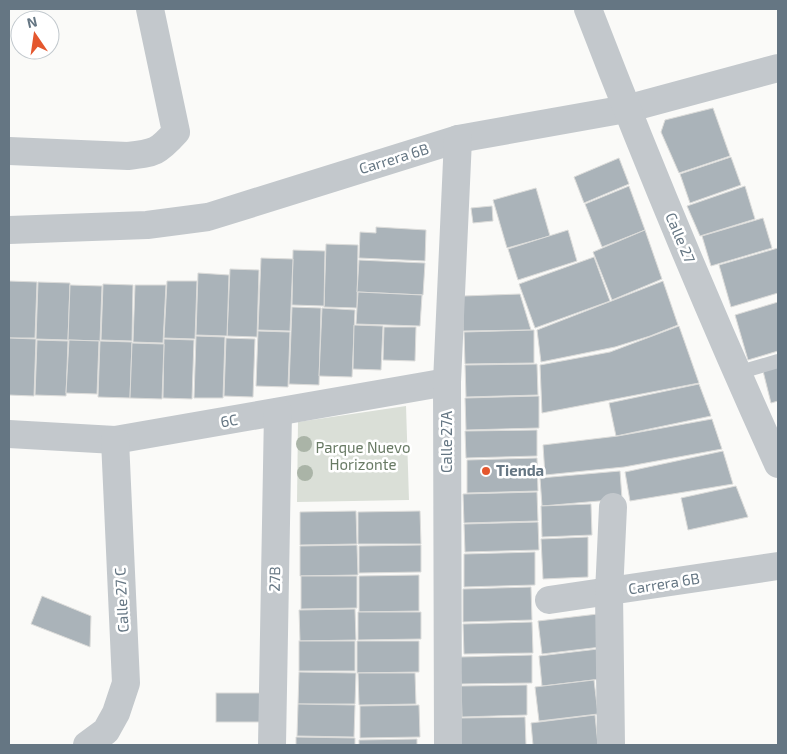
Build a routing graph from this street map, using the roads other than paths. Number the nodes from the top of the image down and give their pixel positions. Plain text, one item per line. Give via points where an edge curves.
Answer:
1 (150, 9) edge
2 (588, 9) edge
3 (778, 68) edge
4 (626, 109) junction
5 (458, 139) junction
6 (9, 151) edge
7 (9, 230) edge
8 (778, 361) edge
9 (737, 373) junction
10 (447, 382) junction
11 (278, 412) junction
12 (9, 434) edge
13 (115, 440) junction
14 (778, 464) edge
15 (613, 507) dead end
16 (778, 566) edge
17 (609, 593) junction
18 (549, 600) dead end
19 (87, 745) edge
20 (272, 745) edge
21 (448, 745) edge
22 (611, 745) edge

1 - 6 street via 176,132 161,149 128,156
2 - 4 street, Calle 27
3 - 4 street, Carrera 6B
4 - 5 street, Carrera 6B
4 - 9 street, Calle 27
5 - 7 street, Carrera 6B via 208,217 146,225
5 - 10 street, Calle 27A
8 - 9 lane
9 - 14 street, Calle 27
10 - 11 street, 6C
10 - 21 street, Calle 27A
11 - 13 street, 6C
11 - 20 street, 27B
12 - 13 street, 6C
13 - 19 street, Calle 27 C via 126,683 116,713 106,730
15 - 17 street
16 - 17 street, Carrera 6B
17 - 18 street, Carrera 6B
17 - 22 street

